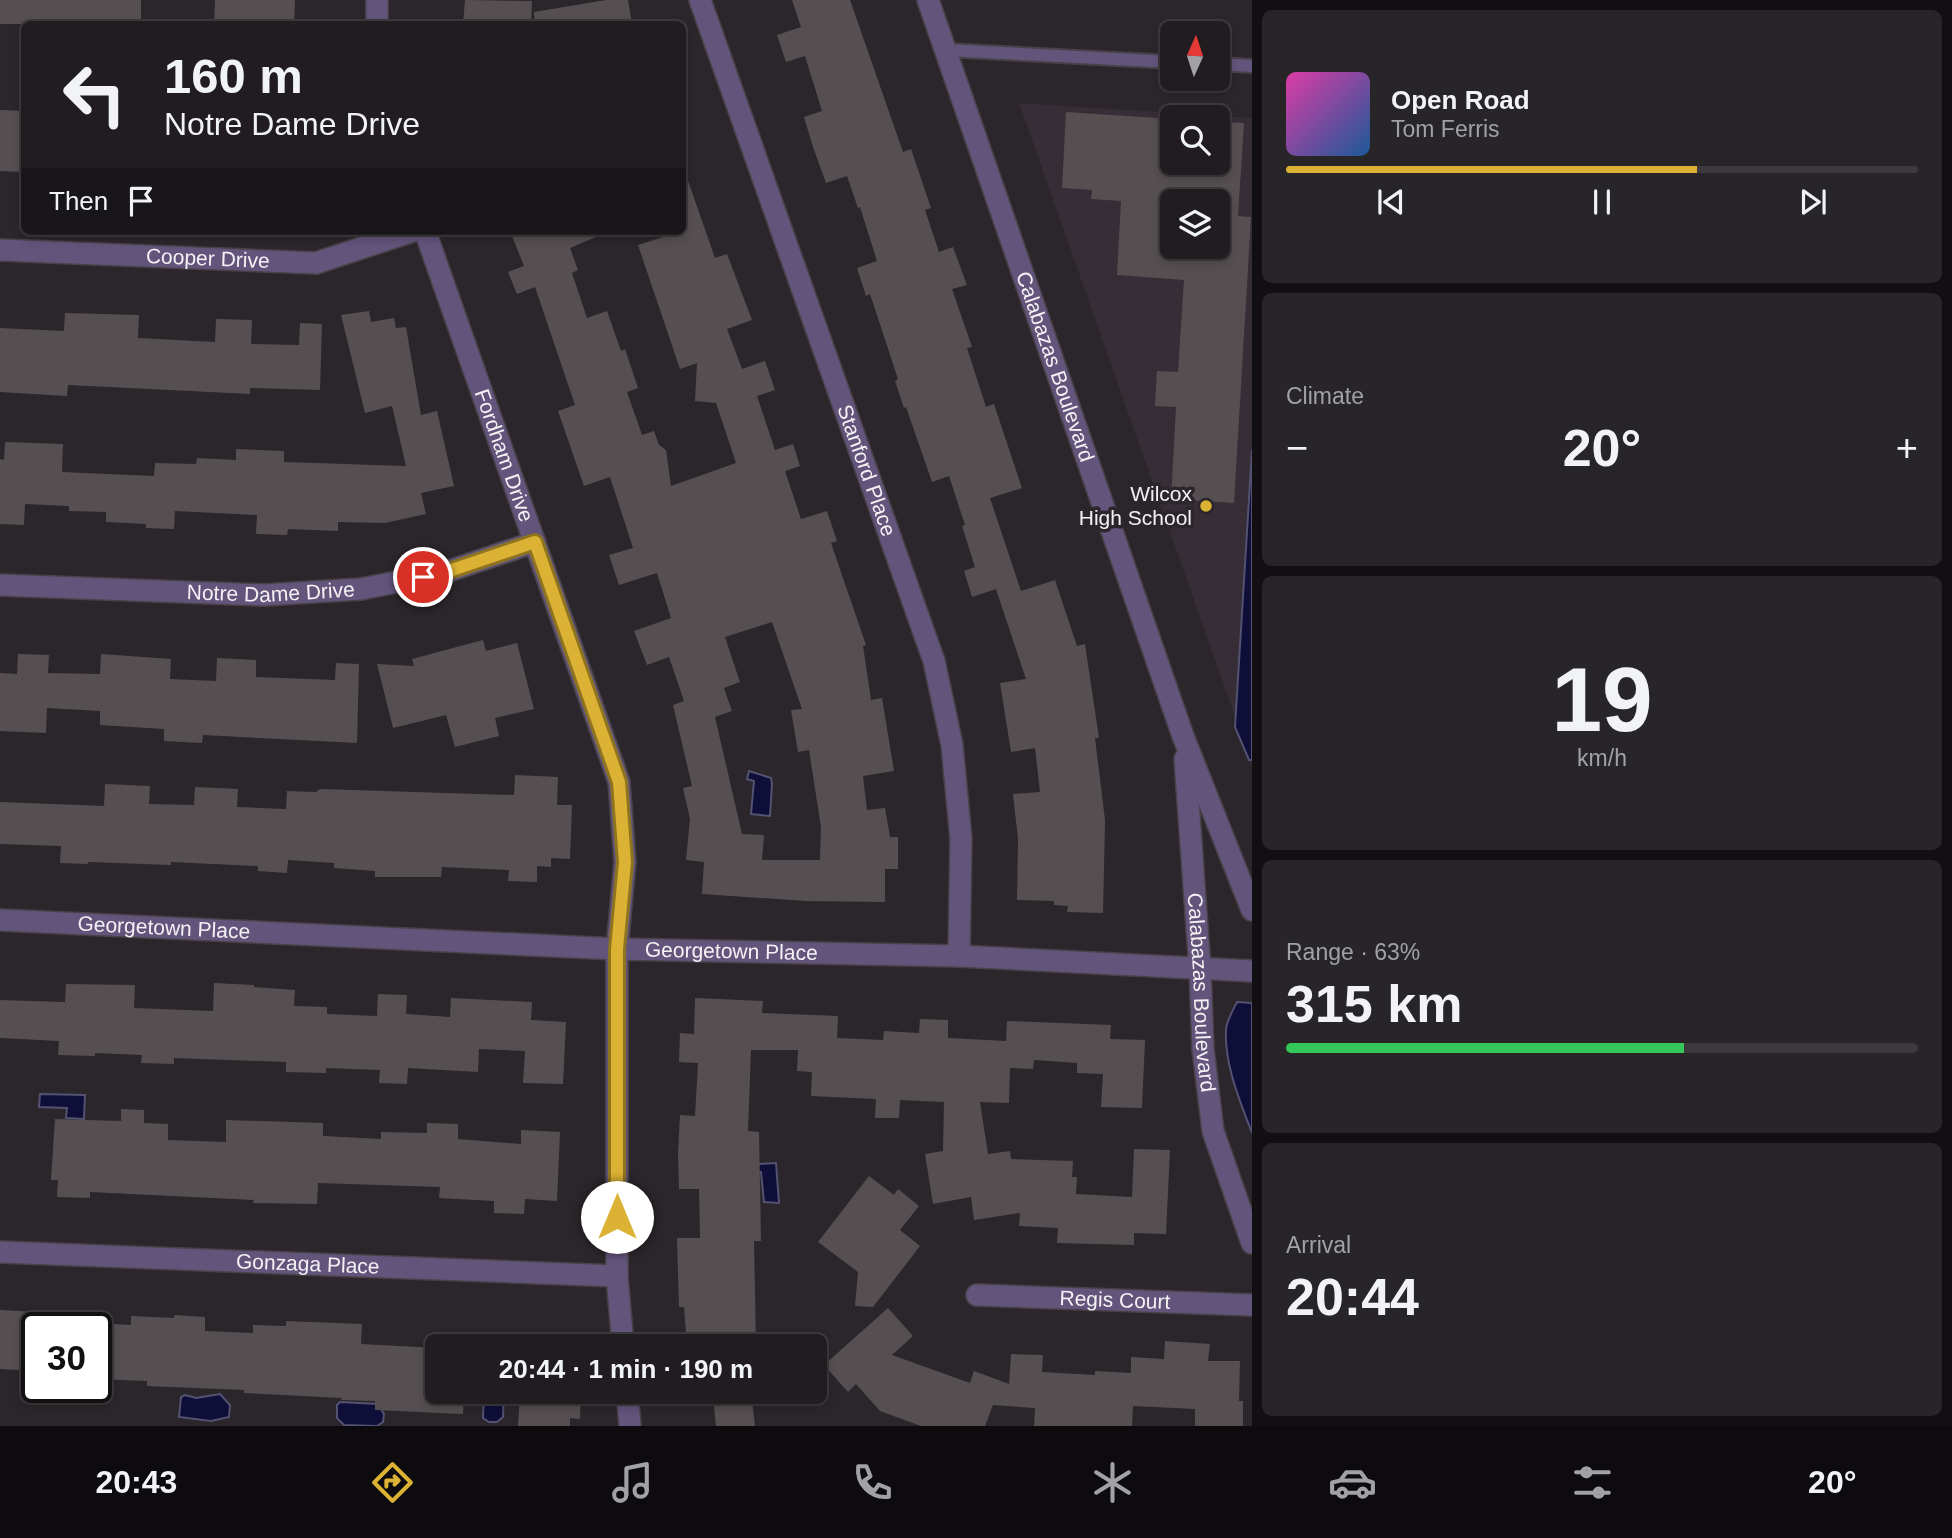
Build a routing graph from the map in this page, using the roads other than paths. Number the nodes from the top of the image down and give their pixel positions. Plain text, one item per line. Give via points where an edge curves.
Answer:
1 (377, 0) edge
2 (700, 0) edge
3 (928, 0) edge
4 (377, 21) edge
5 (944, 50) junction
6 (1160, 60) edge
7 (1230, 65) edge
8 (1252, 66) edge
9 (401, 235) edge
10 (426, 235) edge
11 (0, 250) edge
12 (535, 542) junction
13 (0, 585) edge
14 (1183, 736) junction
15 (1252, 910) edge
16 (0, 920) edge
17 (617, 949) junction
18 (959, 956) junction
19 (1200, 969) junction
20 (1252, 971) edge
21 (1252, 1243) edge
22 (0, 1252) edge
23 (617, 1276) junction
24 (977, 1295) dead end
25 (1252, 1306) edge
26 (622, 1334) edge
27 (628, 1404) edge
28 (630, 1426) edge

1 - 4 street
2 - 18 street, Stanford Place via 934,661 952,745 961,839
3 - 5 street, Calabazas Boulevard
5 - 6 lane
5 - 14 street, Calabazas Boulevard
7 - 8 lane
9 - 11 street, Cooper Drive via 316,263
10 - 12 street, Fordham Drive
12 - 13 street, Notre Dame Drive via 443,573 360,589 264,596
12 - 17 street, Fordham Drive via 619,782 625,862
14 - 15 street, Calabazas Boulevard
14 - 19 street, Calabazas Boulevard
16 - 17 street, Georgetown Place
17 - 18 street, Georgetown Place
17 - 23 street, Fordham Drive
18 - 19 street, Georgetown Place
19 - 20 street, Georgetown Place
19 - 21 street, Calabazas Boulevard via 1213,1131
22 - 23 street, Gonzaga Place
23 - 26 street, Fordham Drive
24 - 25 street, Regis Court
27 - 28 street

